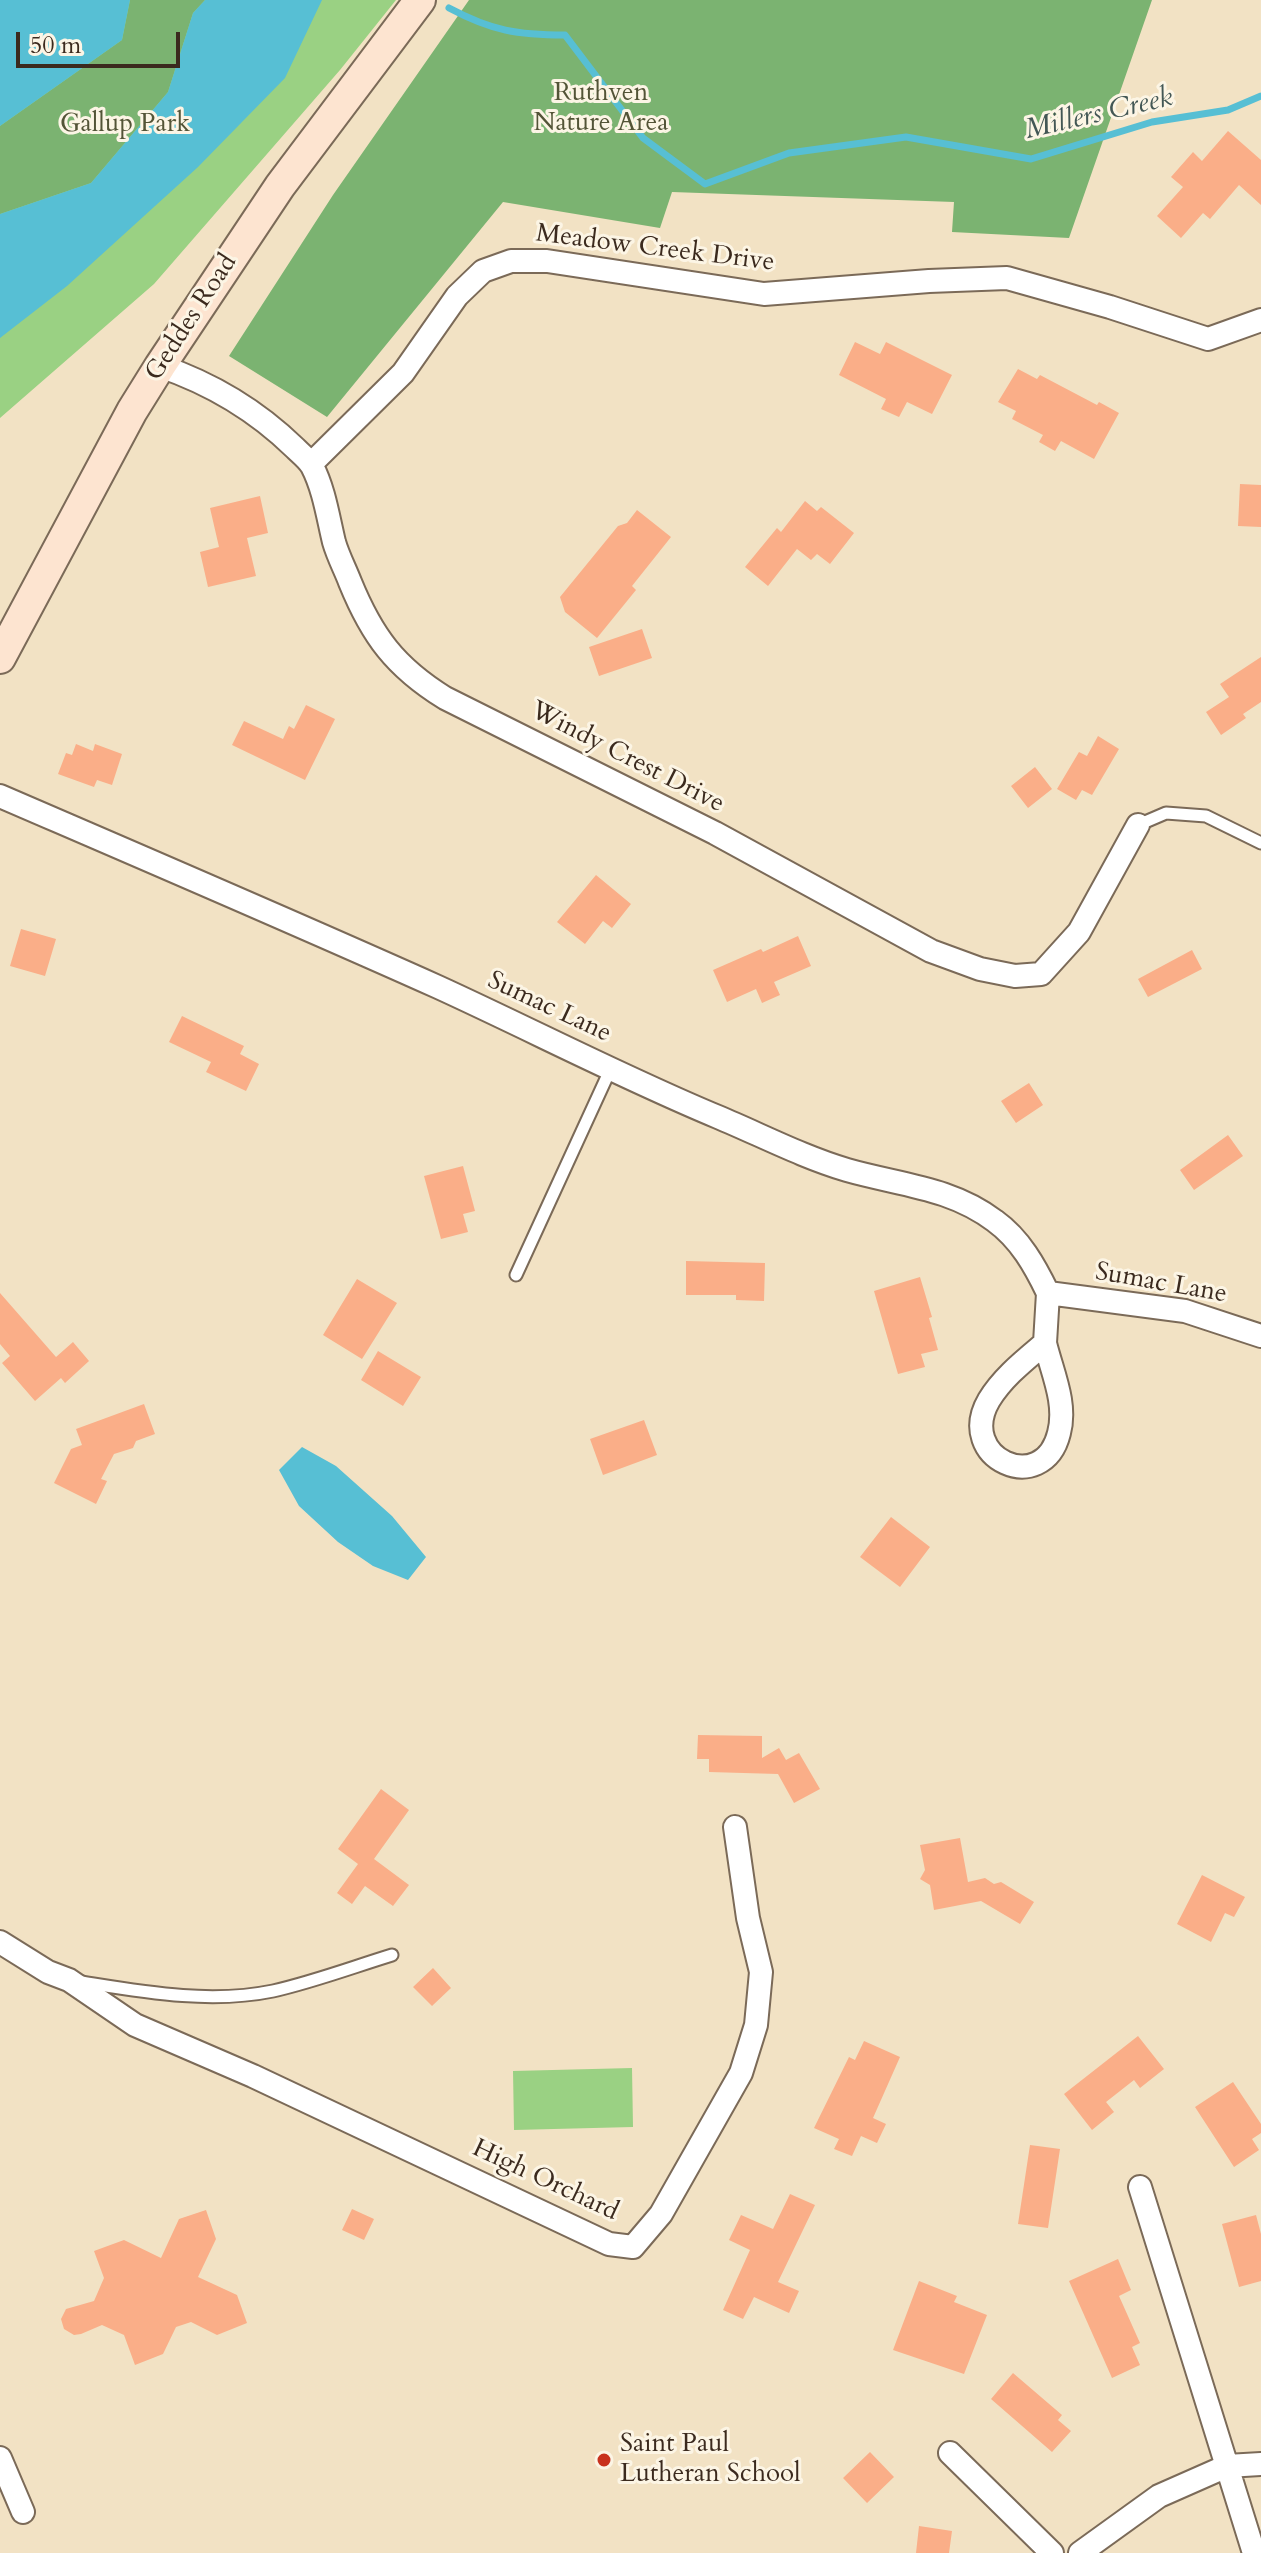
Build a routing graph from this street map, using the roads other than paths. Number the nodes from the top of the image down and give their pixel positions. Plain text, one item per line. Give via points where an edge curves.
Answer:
1 (420, 0) edge
2 (1261, 320) edge
3 (160, 366) junction
4 (311, 464) junction
5 (0, 658) edge
6 (0, 796) edge
7 (1138, 825) joint
8 (1261, 843) edge
9 (611, 1068) junction
10 (516, 1275) dead end
11 (1048, 1293) junction
12 (1261, 1336) edge
13 (1045, 1343) junction
14 (735, 1827) dead end
15 (0, 1942) edge
16 (392, 1955) dead end
17 (69, 1980) junction
18 (1140, 2187) dead end
19 (950, 2453) dead end
20 (0, 2458) edge
21 (1261, 2464) edge
22 (1227, 2466) junction
23 (23, 2512) dead end
24 (1052, 2553) edge
25 (1080, 2553) edge
26 (1254, 2553) edge

1 - 3 main road, Geddes Road via 280,186
2 - 4 street, Meadow Creek Drive via 1208,339 1007,278 764,294 547,261 511,261 483,271 457,296 403,373
3 - 4 street, Windy Crest Drive via 240,403
3 - 5 main road, Geddes Road
4 - 7 street, Windy Crest Drive via 335,546 363,615 388,652 417,680 931,951 980,969 1015,976 1041,974 1079,932
6 - 9 street, Sumac Lane
7 - 8 lane via 1166,813 1206,816
9 - 10 lane
9 - 11 street, Sumac Lane via 821,1160 910,1183 972,1207 1015,1240
11 - 12 street, Sumac Lane via 1185,1311
11 - 13 street
13 - 13 street via 1062,1412 1059,1434 1040,1463 1015,1466 988,1450 981,1436 982,1419 1005,1380
14 - 17 street, High Orchard via 761,1972 756,2025 741,2073 661,2214 633,2247 609,2244 135,2025
15 - 17 street
16 - 17 lane via 272,1991 219,1996 156,1994
18 - 22 street
19 - 24 street
20 - 23 street
21 - 22 street
22 - 25 street via 1159,2496
22 - 26 street

